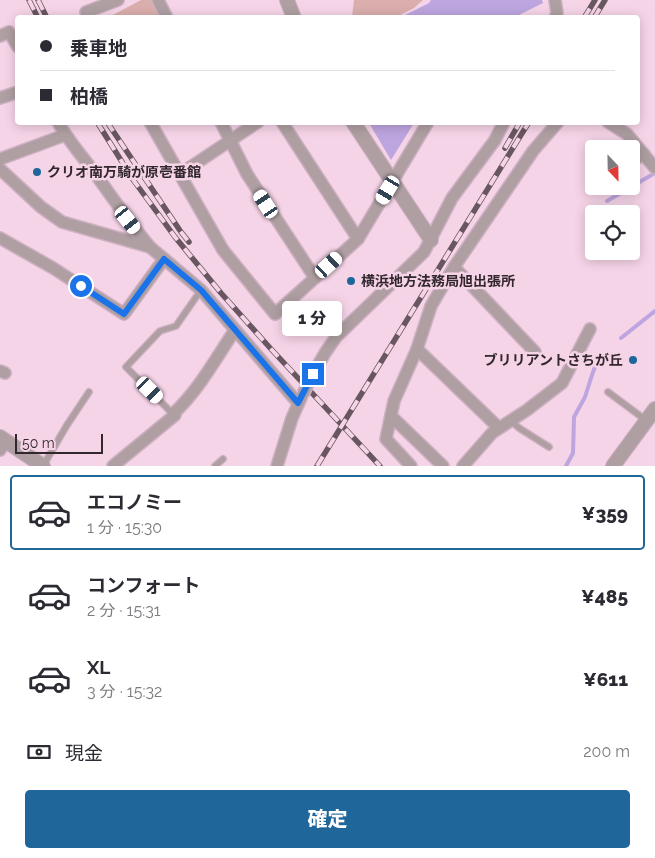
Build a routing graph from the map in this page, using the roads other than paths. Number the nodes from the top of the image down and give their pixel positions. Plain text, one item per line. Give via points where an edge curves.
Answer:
1 (118, 0) edge
2 (158, 0) edge
3 (287, 0) edge
4 (555, 0) edge
5 (88, 15) edge
6 (166, 15) edge
7 (293, 15) edge
8 (556, 15) edge
9 (0, 36) edge
10 (15, 43) edge
11 (15, 93) edge
12 (0, 98) edge
13 (60, 125) edge
14 (152, 125) edge
15 (223, 125) edge
16 (254, 125) edge
17 (284, 125) edge
18 (355, 125) edge
19 (426, 125) edge
20 (502, 125) edge
21 (555, 125) edge
22 (613, 125) edge
23 (65, 135) junction
24 (231, 141) junction
25 (644, 154) junction
26 (640, 156) edge
27 (0, 159) edge
28 (655, 168) edge
29 (0, 169) edge
30 (180, 174) junction
31 (392, 183) junction
32 (0, 238) edge
33 (358, 239) junction
34 (431, 240) junction
35 (150, 247) junction
36 (164, 259) junction
37 (454, 267) junction
38 (315, 278) junction
39 (201, 290) junction
40 (590, 329) dead end
41 (235, 330) junction
42 (417, 349) junction
43 (535, 352) dead end
44 (89, 392) dead end
45 (608, 392) dead end
46 (301, 398) junction
47 (173, 414) junction
48 (651, 415) edge
49 (391, 416) junction
50 (510, 420) junction
51 (499, 428) junction
52 (2, 443) edge
53 (549, 447) dead end
54 (222, 459) dead end
55 (43, 466) edge
56 (113, 466) edge
57 (215, 466) edge
58 (277, 466) edge
59 (411, 466) edge
60 (443, 466) edge
61 (463, 466) edge
62 (613, 466) edge

1 - 5 street via 86,12
2 - 6 street
3 - 7 street
4 - 8 street
9 - 10 street via 9,32
11 - 12 street
13 - 23 street
14 - 30 street
15 - 24 street
16 - 24 street
17 - 33 street
18 - 31 street
19 - 31 street
20 - 34 street via 452,198
21 - 37 street via 533,151
22 - 25 street via 627,134
23 - 27 street
23 - 35 street
24 - 30 street
24 - 38 street via 247,174
25 - 26 street
25 - 28 street
29 - 35 street via 62,222
30 - 38 street via 223,250 275,314
31 - 33 street
31 - 34 street
32 - 36 street via 124,314
33 - 38 street
34 - 46 street, bridge via 424,252 336,338
35 - 36 street
36 - 39 street
37 - 42 street via 431,306
37 - 43 street
39 - 41 street
39 - 47 lane via 176,326 160,331 126,367
40 - 50 street via 562,383
41 - 46 street
41 - 47 street via 197,386
42 - 49 street via 394,401
42 - 51 street
44 - 55 lane
45 - 48 lane
46 - 58 street
47 - 56 street
48 - 62 street
49 - 59 street via 386,439
49 - 60 street
50 - 51 street
50 - 53 lane
51 - 61 street
52 - 55 street
54 - 57 lane

